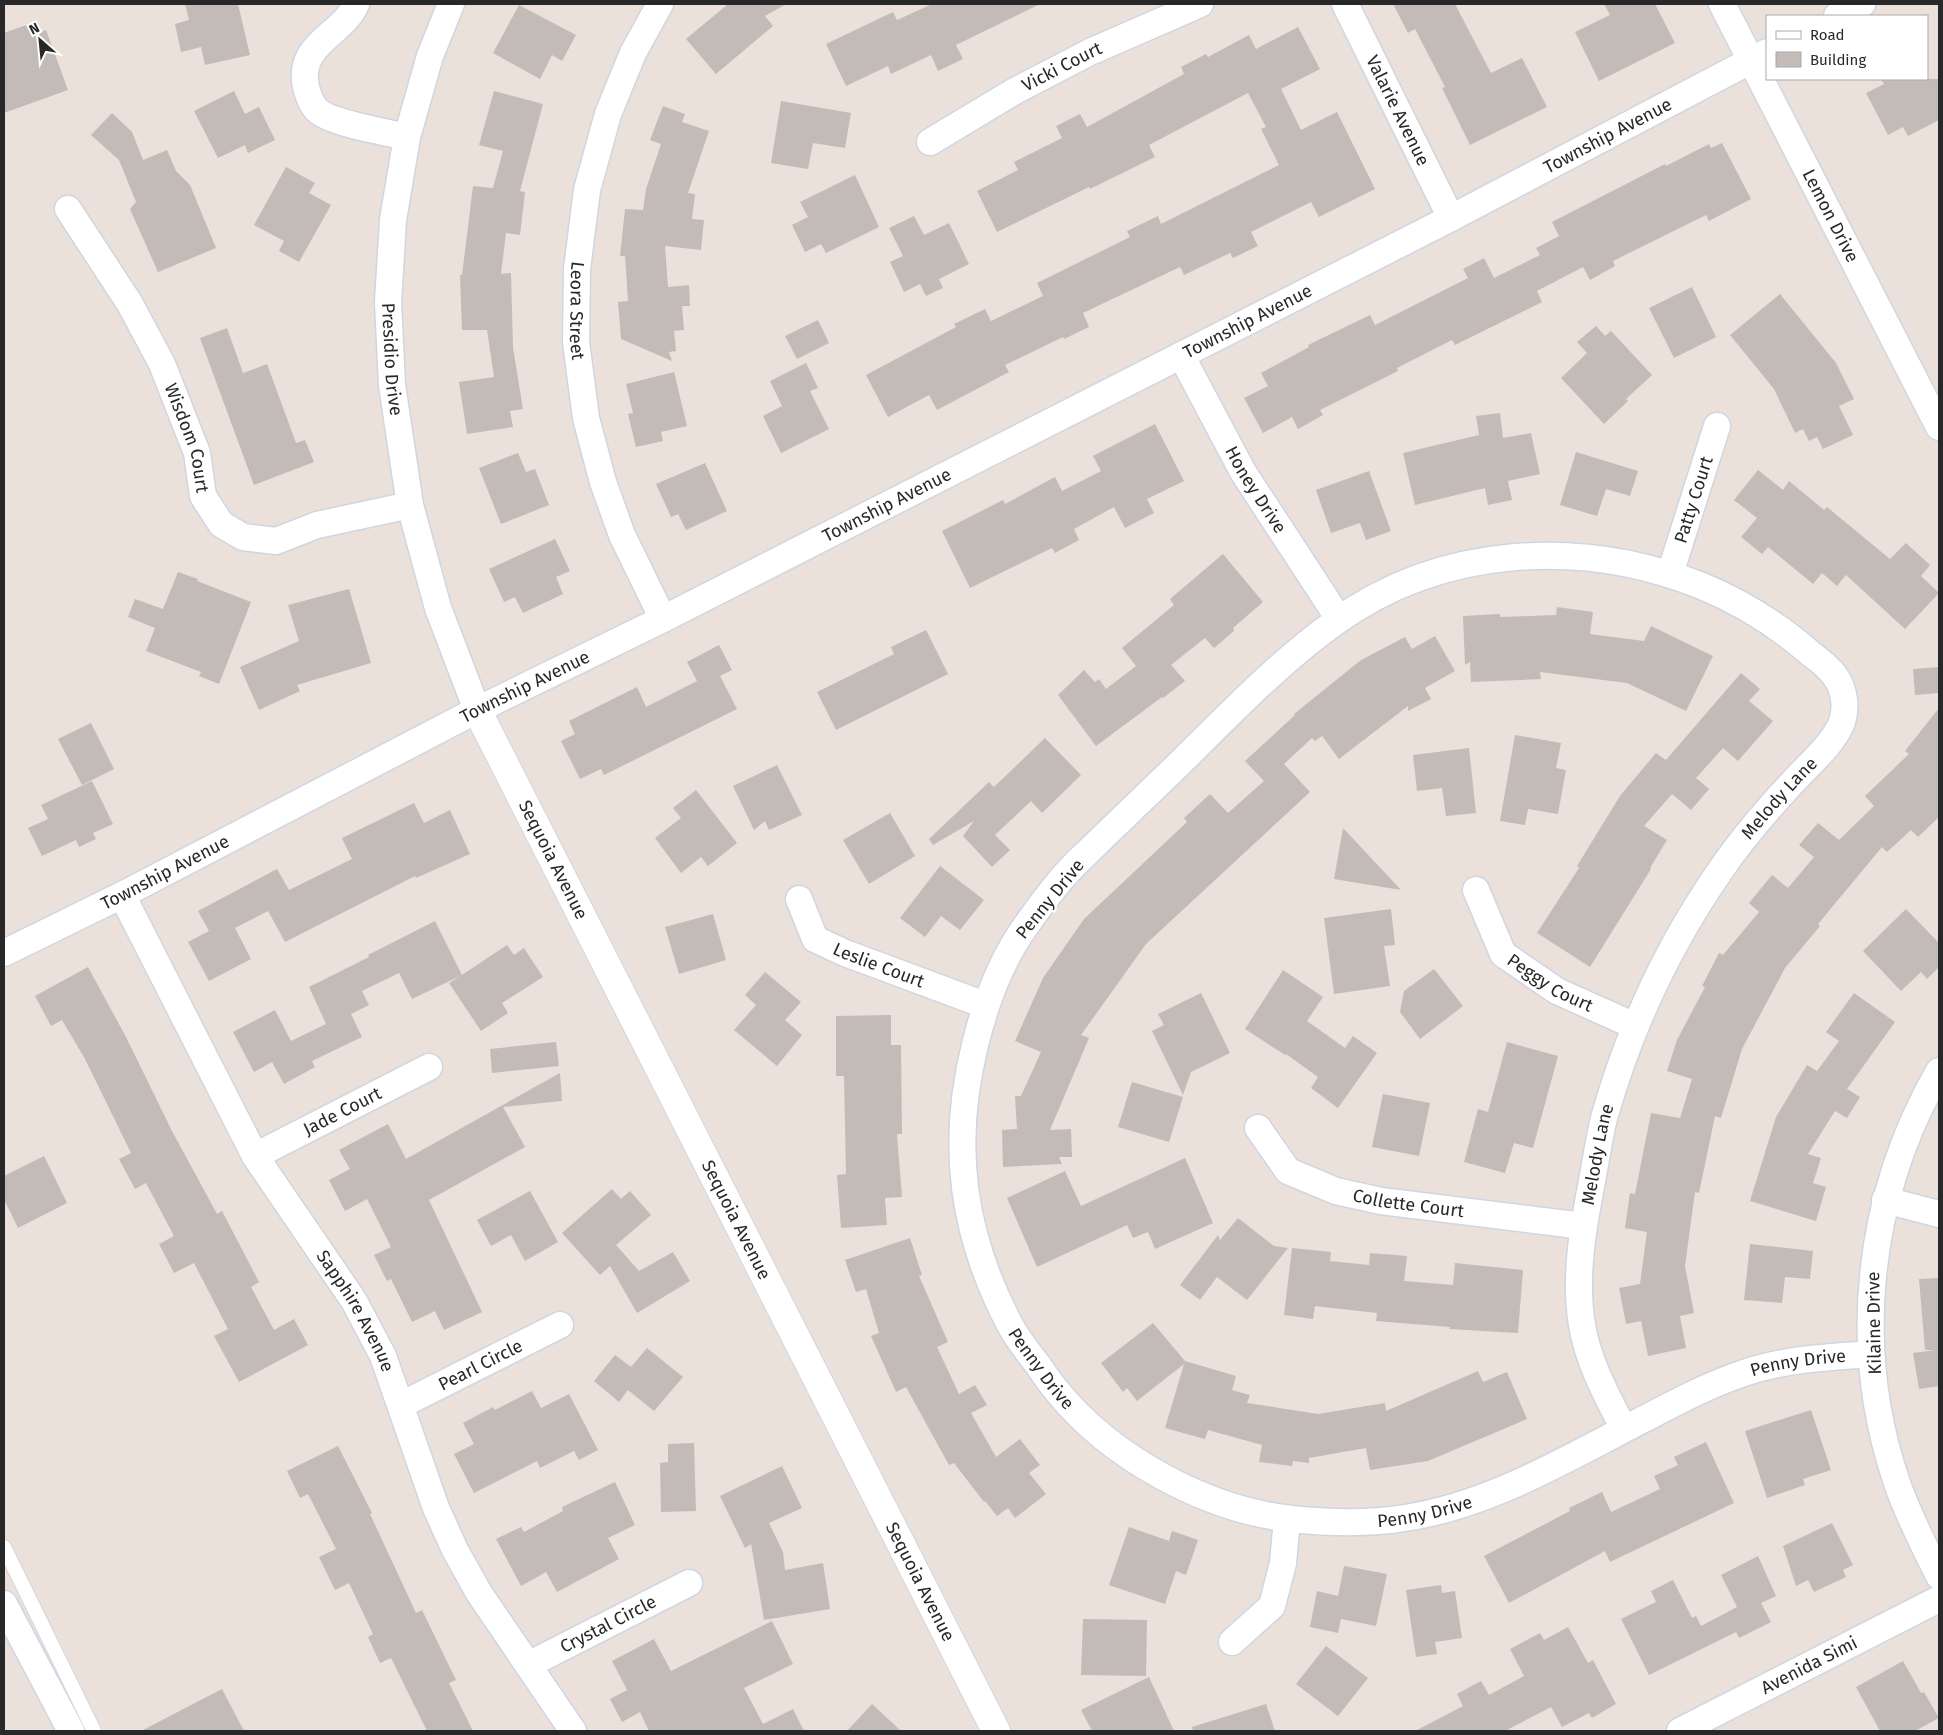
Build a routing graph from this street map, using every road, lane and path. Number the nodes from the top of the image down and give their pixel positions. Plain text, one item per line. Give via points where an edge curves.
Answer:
1 (356, 4) edge
2 (451, 4) edge
3 (660, 4) edge
4 (1200, 4) edge
5 (1344, 4) edge
6 (1722, 4) edge
7 (1862, 4) edge
8 (1839, 15) edge
9 (1759, 56) edge
10 (1766, 70) edge
11 (1771, 80) edge
12 (407, 137) junction
13 (930, 142) dead end
14 (68, 209) dead end
15 (1451, 218) junction
16 (1181, 355) junction
17 (1717, 426) dead end
18 (1939, 427) edge
19 (410, 505) junction
20 (1670, 574) junction
21 (663, 619) junction
22 (1339, 619) junction
23 (477, 710) junction
24 (1476, 890) dead end
25 (122, 895) junction
26 (799, 899) dead end
27 (4, 953) edge
28 (985, 1005) junction
29 (1635, 1026) junction
30 (428, 1067) dead end
31 (1939, 1071) edge
32 (1258, 1128) dead end
33 (256, 1156) junction
34 (1885, 1200) junction
35 (1939, 1214) edge
36 (1583, 1226) junction
37 (560, 1324) dead end
38 (1871, 1354) junction
39 (401, 1405) junction
40 (1624, 1429) junction
41 (1287, 1519) junction
42 (4, 1547) edge
43 (1939, 1576) edge
44 (690, 1583) dead end
45 (1939, 1599) edge
46 (4, 1604) edge
47 (1232, 1642) dead end
48 (528, 1665) junction
49 (1686, 1730) edge
50 (71, 1731) edge
51 (94, 1731) edge
52 (574, 1731) edge
53 (996, 1731) edge

1 - 12 street via 340,26 314,49 307,61 306,86 310,98 317,110 335,120
2 - 12 street, Presidio Drive via 430,56
3 - 21 street, Leora Street via 633,54 608,114 587,190 577,269 576,342 586,418 603,482 622,535
4 - 13 street, Vicki Court via 1090,52
5 - 15 street, Valarie Avenue
6 - 9 street, Lemon Drive
7 - 8 street
9 - 10 street, Lemon Drive
9 - 15 street, Township Avenue
11 - 18 street, Lemon Drive
12 - 19 street, Presidio Drive via 393,220 388,302 392,384
14 - 19 street, Wisdom Court via 130,304 162,364 197,453 203,496 221,524 243,537 276,541 317,525
15 - 16 street, Township Avenue
16 - 21 street, Township Avenue
16 - 22 street, Honey Drive via 1243,472
17 - 20 street, Patty Court
19 - 23 street, Presidio Drive via 438,608
20 - 22 street, Melody Lane via 1590,557 1501,558 1459,566 1416,580
20 - 29 street, Melody Lane via 1730,597 1784,630 1832,672 1842,688 1845,706 1841,724 1831,740 1771,805 1723,866 1678,937
21 - 23 street, Township Avenue
22 - 28 street, Penny Drive via 1285,662 1066,874 1019,935
23 - 25 street, Township Avenue
23 - 53 street, Sequoia Avenue
24 - 29 street, Peggy Court via 1503,954 1557,991
25 - 27 street, Township Avenue
25 - 33 street, Sapphire Avenue
26 - 28 street, Leslie Court via 815,939
28 - 41 street, Penny Drive via 965,1084 962,1172 968,1214 981,1260 1013,1330 1059,1394 1092,1427 1130,1456 1172,1482 1208,1498
29 - 36 street, Melody Lane via 1603,1122
30 - 33 street, Jade Court
31 - 34 street, Kilaine Drive via 1922,1100
32 - 36 street, Collette Court via 1288,1172 1336,1191 1381,1201
33 - 39 street, Sapphire Avenue via 354,1301 382,1356
34 - 35 street
34 - 38 street, Kilaine Drive via 1872,1272
36 - 40 street, Melody Lane via 1578,1280 1582,1328 1597,1376
37 - 39 street, Pearl Circle
38 - 40 street, Penny Drive via 1799,1359 1752,1370 1709,1386
38 - 43 street, Kilaine Drive via 1880,1421 1897,1483 1915,1529
39 - 48 street, Sapphire Avenue via 454,1550 478,1593
40 - 41 street, Penny Drive via 1510,1487 1446,1510 1364,1523
41 - 47 street via 1283,1563 1272,1606
42 - 51 lane
44 - 48 street, Crystal Circle
45 - 49 street, Avenida Simi
46 - 50 street
48 - 52 street, Sapphire Avenue

